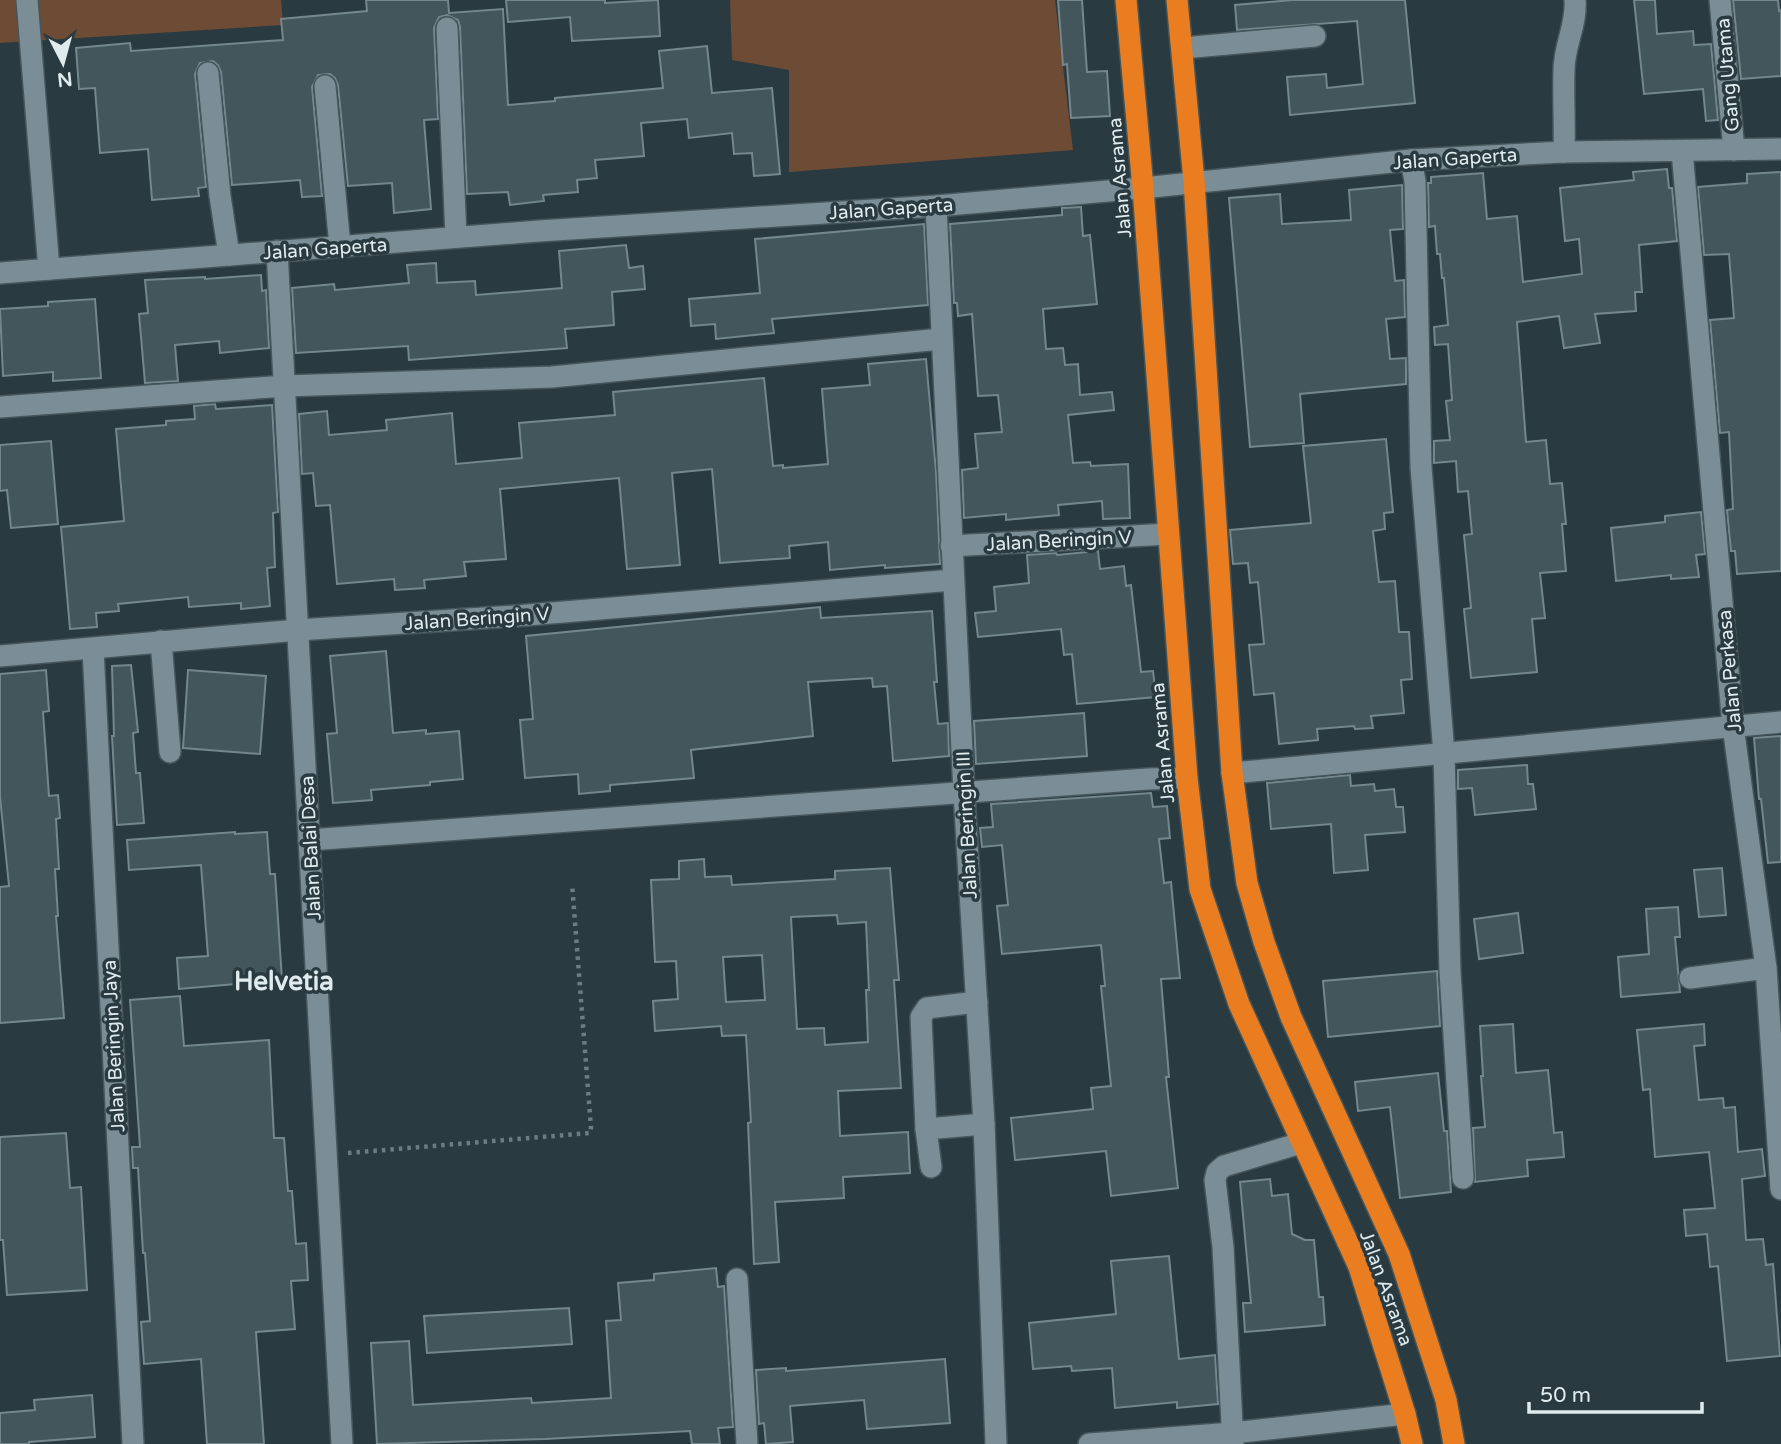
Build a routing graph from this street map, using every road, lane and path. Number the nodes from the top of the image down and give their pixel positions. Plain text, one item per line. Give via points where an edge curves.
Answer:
1 (27, 0) edge
2 (1126, 0) edge
3 (1177, 0) edge
4 (1574, 0) edge
5 (1720, 0) edge
6 (447, 28) dead end
7 (1315, 36) dead end
8 (1182, 48) junction
9 (208, 73) dead end
10 (325, 86) dead end
11 (1781, 149) edge
12 (1734, 150) junction
13 (1682, 151) junction
14 (1555, 152) junction
15 (1412, 160) junction
16 (1194, 181) junction
17 (1143, 188) junction
18 (936, 206) junction
19 (456, 237) junction
20 (340, 247) junction
21 (277, 251) junction
22 (229, 255) junction
23 (49, 269) junction
24 (0, 273) edge
25 (941, 339) junction
26 (285, 386) junction
27 (0, 407) edge
28 (1168, 534) junction
29 (951, 546) junction
30 (953, 580) junction
31 (298, 630) junction
32 (161, 641) junction
33 (93, 649) junction
34 (0, 656) edge
35 (1781, 722) edge
36 (1733, 726) junction
37 (170, 752) dead end
38 (1444, 754) junction
39 (1232, 772) junction
40 (1187, 778) junction
41 (964, 793) junction
42 (309, 840) junction
43 (572, 884) dead end
44 (1766, 968) junction
45 (1690, 978) dead end
46 (977, 1002) junction
47 (984, 1124) junction
48 (926, 1129) junction
49 (1301, 1143) junction
50 (326, 1155) junction
51 (931, 1167) dead end
52 (1463, 1178) dead end
53 (1781, 1189) edge
54 (737, 1279) dead end
55 (1405, 1414) junction
56 (1233, 1438) edge
57 (133, 1444) edge
58 (342, 1444) edge
59 (747, 1444) edge
60 (996, 1444) edge
61 (1089, 1444) edge
62 (1412, 1444) edge
63 (1454, 1444) edge

1 - 23 street
2 - 17 highway, Jalan Asrama
3 - 8 highway, Jalan Asrama
4 - 14 street
5 - 12 street, Gang Utama
6 - 19 street
7 - 8 street
8 - 16 highway, Jalan Asrama
9 - 22 street
10 - 20 street
11 - 12 street, Jalan Gaperta
12 - 13 street, Jalan Gaperta
13 - 14 street, Jalan Gaperta
13 - 36 street, Jalan Perkasa
14 - 15 street, Jalan Gaperta
15 - 16 street, Jalan Gaperta
15 - 38 street via 1421,467
16 - 17 street, Jalan Gaperta
16 - 39 highway, Jalan Asrama
17 - 18 street, Jalan Gaperta
17 - 28 highway, Jalan Asrama
18 - 19 street, Jalan Gaperta
18 - 25 street, Jalan Beringin III
19 - 20 street, Jalan Gaperta
20 - 21 street, Jalan Gaperta
21 - 22 street, Jalan Gaperta
21 - 26 street, Jalan Balai Desa
22 - 23 street, Jalan Gaperta
23 - 24 street, Jalan Gaperta
25 - 26 street via 552,377
25 - 29 street, Jalan Beringin III
26 - 27 street
26 - 31 street, Jalan Balai Desa
28 - 29 street, Jalan Beringin V
28 - 40 highway, Jalan Asrama
29 - 30 street, Jalan Beringin III
30 - 31 street, Jalan Beringin V
30 - 41 street, Jalan Beringin III
31 - 32 street, Jalan Beringin V
31 - 42 street, Jalan Balai Desa
32 - 33 street, Jalan Beringin V
32 - 37 street
33 - 34 street, Jalan Beringin V
33 - 57 street, Jalan Beringin Jaya
35 - 36 street
36 - 38 street
36 - 44 street, Jalan Perkasa
38 - 39 street
38 - 52 street via 1450,972
39 - 63 highway, Jalan Asrama via 1247,883 1264,942 1291,1017 1399,1254 1446,1400
40 - 41 street
40 - 49 highway, Jalan Asrama via 1200,889 1239,1004
41 - 42 street
41 - 46 street, Jalan Beringin III
42 - 50 street, Jalan Balai Desa
43 - 50 path via 590,1133
44 - 45 street
44 - 53 street, Jalan Perkasa
46 - 47 street, Jalan Beringin III
46 - 48 street via 927,1008 921,1017
47 - 48 street
47 - 60 street, Jalan Beringin III
48 - 51 street
49 - 55 highway, Jalan Asrama via 1359,1267
49 - 56 street via 1217,1172
50 - 58 street, Jalan Balai Desa
54 - 59 street
55 - 56 street
55 - 62 highway, Jalan Asrama
56 - 61 street

